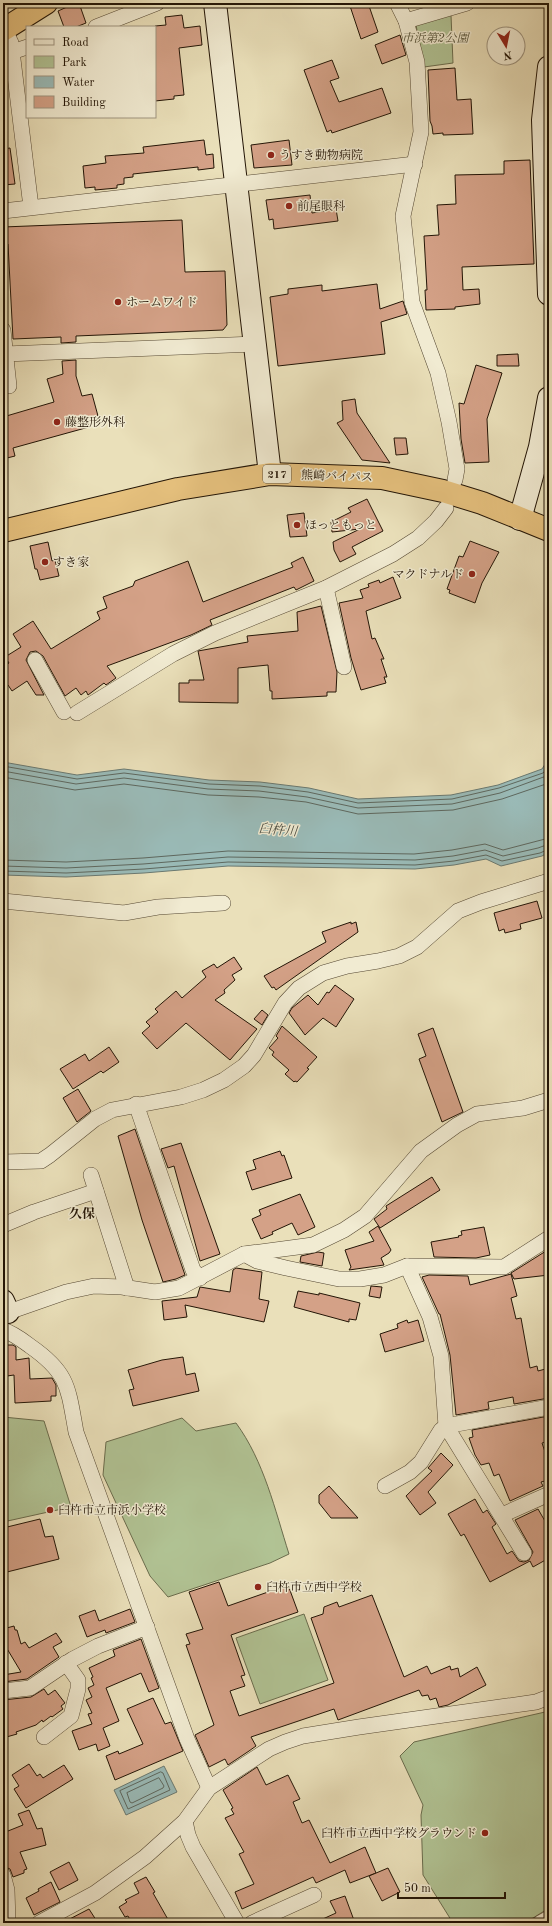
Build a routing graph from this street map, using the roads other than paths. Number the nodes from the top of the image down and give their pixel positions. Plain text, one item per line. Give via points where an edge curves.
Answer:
1 (21, 3) edge
2 (46, 3) edge
3 (157, 3) edge
4 (215, 3) edge
5 (397, 3) edge
6 (467, 3) edge
7 (406, 21) junction
8 (3, 25) edge
9 (99, 26) edge
10 (26, 47) edge
11 (12, 52) junction
12 (549, 67) edge
13 (415, 164) junction
14 (236, 184) junction
15 (31, 207) junction
16 (3, 211) edge
17 (549, 294) edge
18 (3, 330) edge
19 (255, 344) junction
20 (5, 354) junction
21 (8, 386) dead end
22 (549, 398) edge
23 (270, 474) junction
24 (455, 480) dead end
25 (446, 508) dead end
26 (520, 518) junction
27 (549, 530) edge
28 (3, 531) edge
29 (326, 588) junction
30 (35, 660) dead end
31 (344, 667) dead end
32 (549, 881) edge
33 (3, 901) edge
34 (224, 903) dead end
35 (549, 1100) edge
36 (136, 1104) junction
37 (3, 1162) edge
38 (91, 1175) dead end
39 (96, 1191) junction
40 (3, 1226) edge
41 (549, 1238) edge
42 (244, 1254) junction
43 (407, 1266) junction
44 (200, 1278) junction
45 (127, 1288) junction
46 (4, 1314) edge
47 (549, 1407) edge
48 (446, 1426) junction
49 (386, 1486) dead end
50 (549, 1494) edge
51 (502, 1515) junction
52 (524, 1553) dead end
53 (147, 1627) junction
54 (66, 1663) junction
55 (3, 1691) edge
56 (549, 1697) edge
57 (44, 1737) dead end
58 (209, 1788) junction
59 (185, 1821) junction
60 (3, 1876) edge
61 (314, 1895) dead end
62 (549, 1918) edge
63 (232, 1921) edge
64 (8, 1923) edge
65 (39, 1923) edge
66 (252, 1923) edge
67 (540, 1923) edge

1 - 8 highway
2 - 8 highway
3 - 9 street
4 - 14 street
5 - 7 street
6 - 7 street
7 - 13 street via 417,62 421,132
8 - 11 street
10 - 11 street
11 - 15 street
12 - 17 street via 543,120
13 - 14 street
13 - 24 street via 403,216 412,302 438,373 452,435 457,469
14 - 15 street
14 - 19 street
15 - 16 street
18 - 20 street
19 - 20 street
19 - 23 street
20 - 21 street
22 - 26 street via 540,447
23 - 26 highway, 熊崎バイパス / 217 via 382,478 443,491
23 - 28 highway, 熊崎バイパス / 217 via 178,489
25 - 29 street via 418,538 393,554
26 - 27 highway, 熊崎バイパス / 217
29 - 30 street via 215,633 71,712
29 - 31 street
32 - 36 street via 458,911 418,946 399,956 323,973 299,988 285,1003 254,1056 244,1066 203,1090
33 - 34 street via 124,913 158,907
35 - 42 street via 523,1108 477,1114 457,1125 421,1151 365,1216 344,1230 313,1244
36 - 37 street via 112,1110 95,1119 40,1161
36 - 44 street via 193,1270
38 - 39 street
39 - 40 street via 34,1212
39 - 45 street
41 - 43 street via 504,1267
42 - 43 street via 257,1261 339,1279 384,1276
42 - 44 street
43 - 48 street via 430,1317 441,1356
44 - 45 street via 179,1288 160,1292
45 - 46 street via 103,1286 66,1292
46 - 53 street via 36,1350 50,1360 67,1386 76,1432
47 - 48 street
48 - 49 street via 421,1462 410,1472
48 - 51 street
50 - 51 street
51 - 52 street
53 - 54 street via 98,1646
53 - 58 street via 187,1739
54 - 55 street via 30,1688
54 - 57 street via 78,1680 72,1716
56 - 58 street via 536,1702 303,1736 269,1749
58 - 59 street
59 - 63 street via 193,1847
59 - 65 street via 145,1857 95,1893
60 - 64 street via 7,1890
61 - 66 street
62 - 67 street

